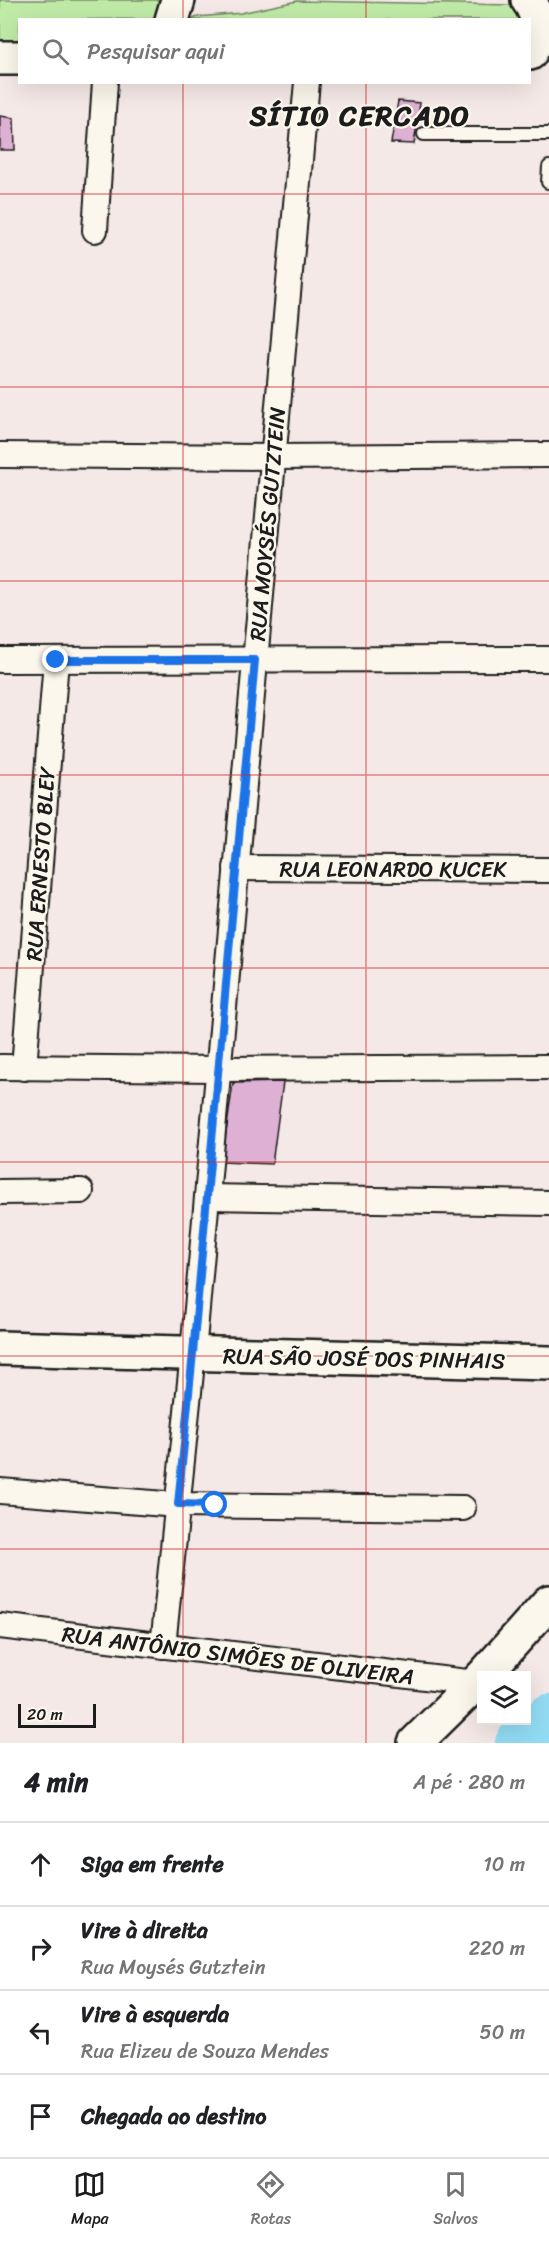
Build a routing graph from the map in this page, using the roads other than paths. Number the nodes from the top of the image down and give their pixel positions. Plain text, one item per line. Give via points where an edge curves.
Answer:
1 (177, 0) edge
2 (528, 0) edge
3 (172, 18) edge
4 (531, 51) edge
5 (0, 58) edge
6 (18, 58) edge
7 (531, 67) edge
8 (549, 67) edge
9 (105, 84) edge
10 (307, 84) edge
11 (424, 134) dead end
12 (549, 134) edge
13 (549, 167) edge
14 (548, 182) edge
15 (94, 230) dead end
16 (0, 455) edge
17 (549, 455) edge
18 (273, 457) junction
19 (549, 659) edge
20 (0, 660) edge
21 (56, 660) junction
22 (255, 660) junction
23 (236, 868) junction
24 (549, 870) edge
25 (0, 1067) edge
26 (549, 1067) edge
27 (24, 1068) junction
28 (218, 1069) junction
29 (81, 1191) dead end
30 (0, 1192) edge
31 (207, 1197) junction
32 (549, 1203) edge
33 (0, 1348) edge
34 (193, 1353) junction
35 (549, 1362) edge
36 (0, 1491) edge
37 (178, 1504) junction
38 (463, 1508) dead end
39 (549, 1602) edge
40 (0, 1626) edge
41 (163, 1646) junction
42 (487, 1671) edge
43 (477, 1679) edge
44 (477, 1682) edge
45 (415, 1743) edge

1 - 3 street
2 - 4 street via 538,17 539,28
5 - 6 street
7 - 8 street
9 - 15 street
10 - 18 street, RUA MOYSÉS GUTZTEIN
11 - 12 lane
13 - 14 lane
16 - 18 street
17 - 18 street
18 - 22 street, RUA MOYSÉS GUTZTEIN
19 - 22 street
20 - 21 street
21 - 22 street
21 - 27 street, RUA ERNESTO BLEY
22 - 23 street, RUA MOYSÉS GUTZTEIN
23 - 24 street, RUA LEONARDO KUCEK
23 - 28 street, RUA MOYSÉS GUTZTEIN
25 - 27 street
26 - 28 street
27 - 28 street
28 - 31 street, RUA MOYSÉS GUTZTEIN
29 - 30 street
31 - 32 street
31 - 34 street, RUA MOYSÉS GUTZTEIN
33 - 34 street, RUA SÃO JOSÉ DOS PINHAIS
34 - 35 street, RUA SÃO JOSÉ DOS PINHAIS
34 - 37 street, RUA MOYSÉS GUTZTEIN
36 - 37 street
37 - 38 street
37 - 41 street, RUA MOYSÉS GUTZTEIN
39 - 42 street
40 - 41 street, RUA ANTÔNIO SIMÕES DE OLIVEIRA
41 - 43 street, RUA ANTÔNIO SIMÕES DE OLIVEIRA
44 - 45 street

